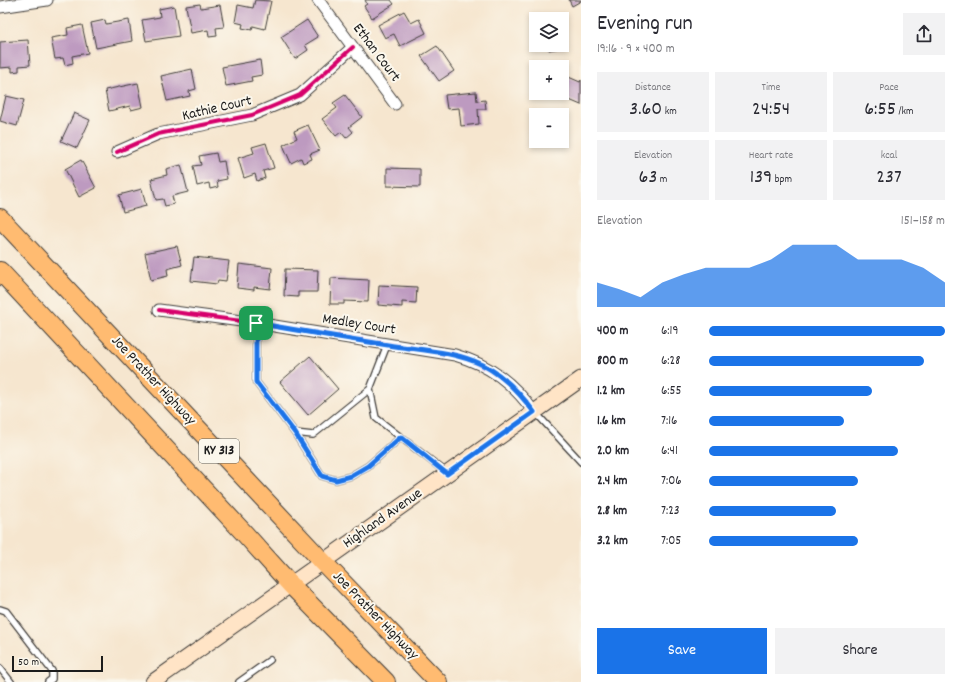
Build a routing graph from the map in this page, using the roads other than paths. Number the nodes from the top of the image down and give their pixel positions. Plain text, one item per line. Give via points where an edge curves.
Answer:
1 (47, 0) edge
2 (318, 0) edge
3 (0, 7) edge
4 (353, 47) junction
5 (395, 104) dead end
6 (117, 152) dead end
7 (0, 218) edge
8 (0, 271) edge
9 (159, 310) dead end
10 (256, 323) junction
11 (387, 345) junction
12 (581, 379) edge
13 (370, 389) junction
14 (534, 412) junction
15 (295, 433) junction
16 (401, 437) junction
17 (581, 462) edge
18 (447, 474) junction
19 (323, 562) junction
20 (291, 585) junction
21 (0, 609) edge
22 (270, 660) dead end
23 (0, 668) edge
24 (11, 682) edge
25 (48, 682) edge
26 (153, 682) edge
27 (239, 682) edge
28 (386, 682) edge
29 (438, 682) edge

1 - 3 street
2 - 4 street, Ethan Court
4 - 5 street, Ethan Court
4 - 6 street, Kathie Court via 300,95 252,115 158,134
7 - 19 highway, Joe Prather Highway / KY 313
8 - 20 highway, KY 313
9 - 10 street, Medley Court
10 - 11 street, Medley Court
10 - 15 lane via 256,382
11 - 13 lane
11 - 14 street, Medley Court via 455,356 483,365 512,386
12 - 14 main road, Highland Avenue
13 - 15 lane via 313,435
13 - 16 lane via 376,418
14 - 17 lane
14 - 18 main road, Highland Avenue
15 - 16 lane via 322,476 336,480 351,476 368,466
16 - 18 lane
18 - 19 main road, Highland Avenue
19 - 20 main road, Highland Avenue
19 - 29 highway, Joe Prather Highway / KY 313
20 - 26 main road, Highland Avenue
20 - 28 highway, KY 313
21 - 25 lane via 6,611 52,671 52,679
22 - 27 lane
23 - 24 lane

